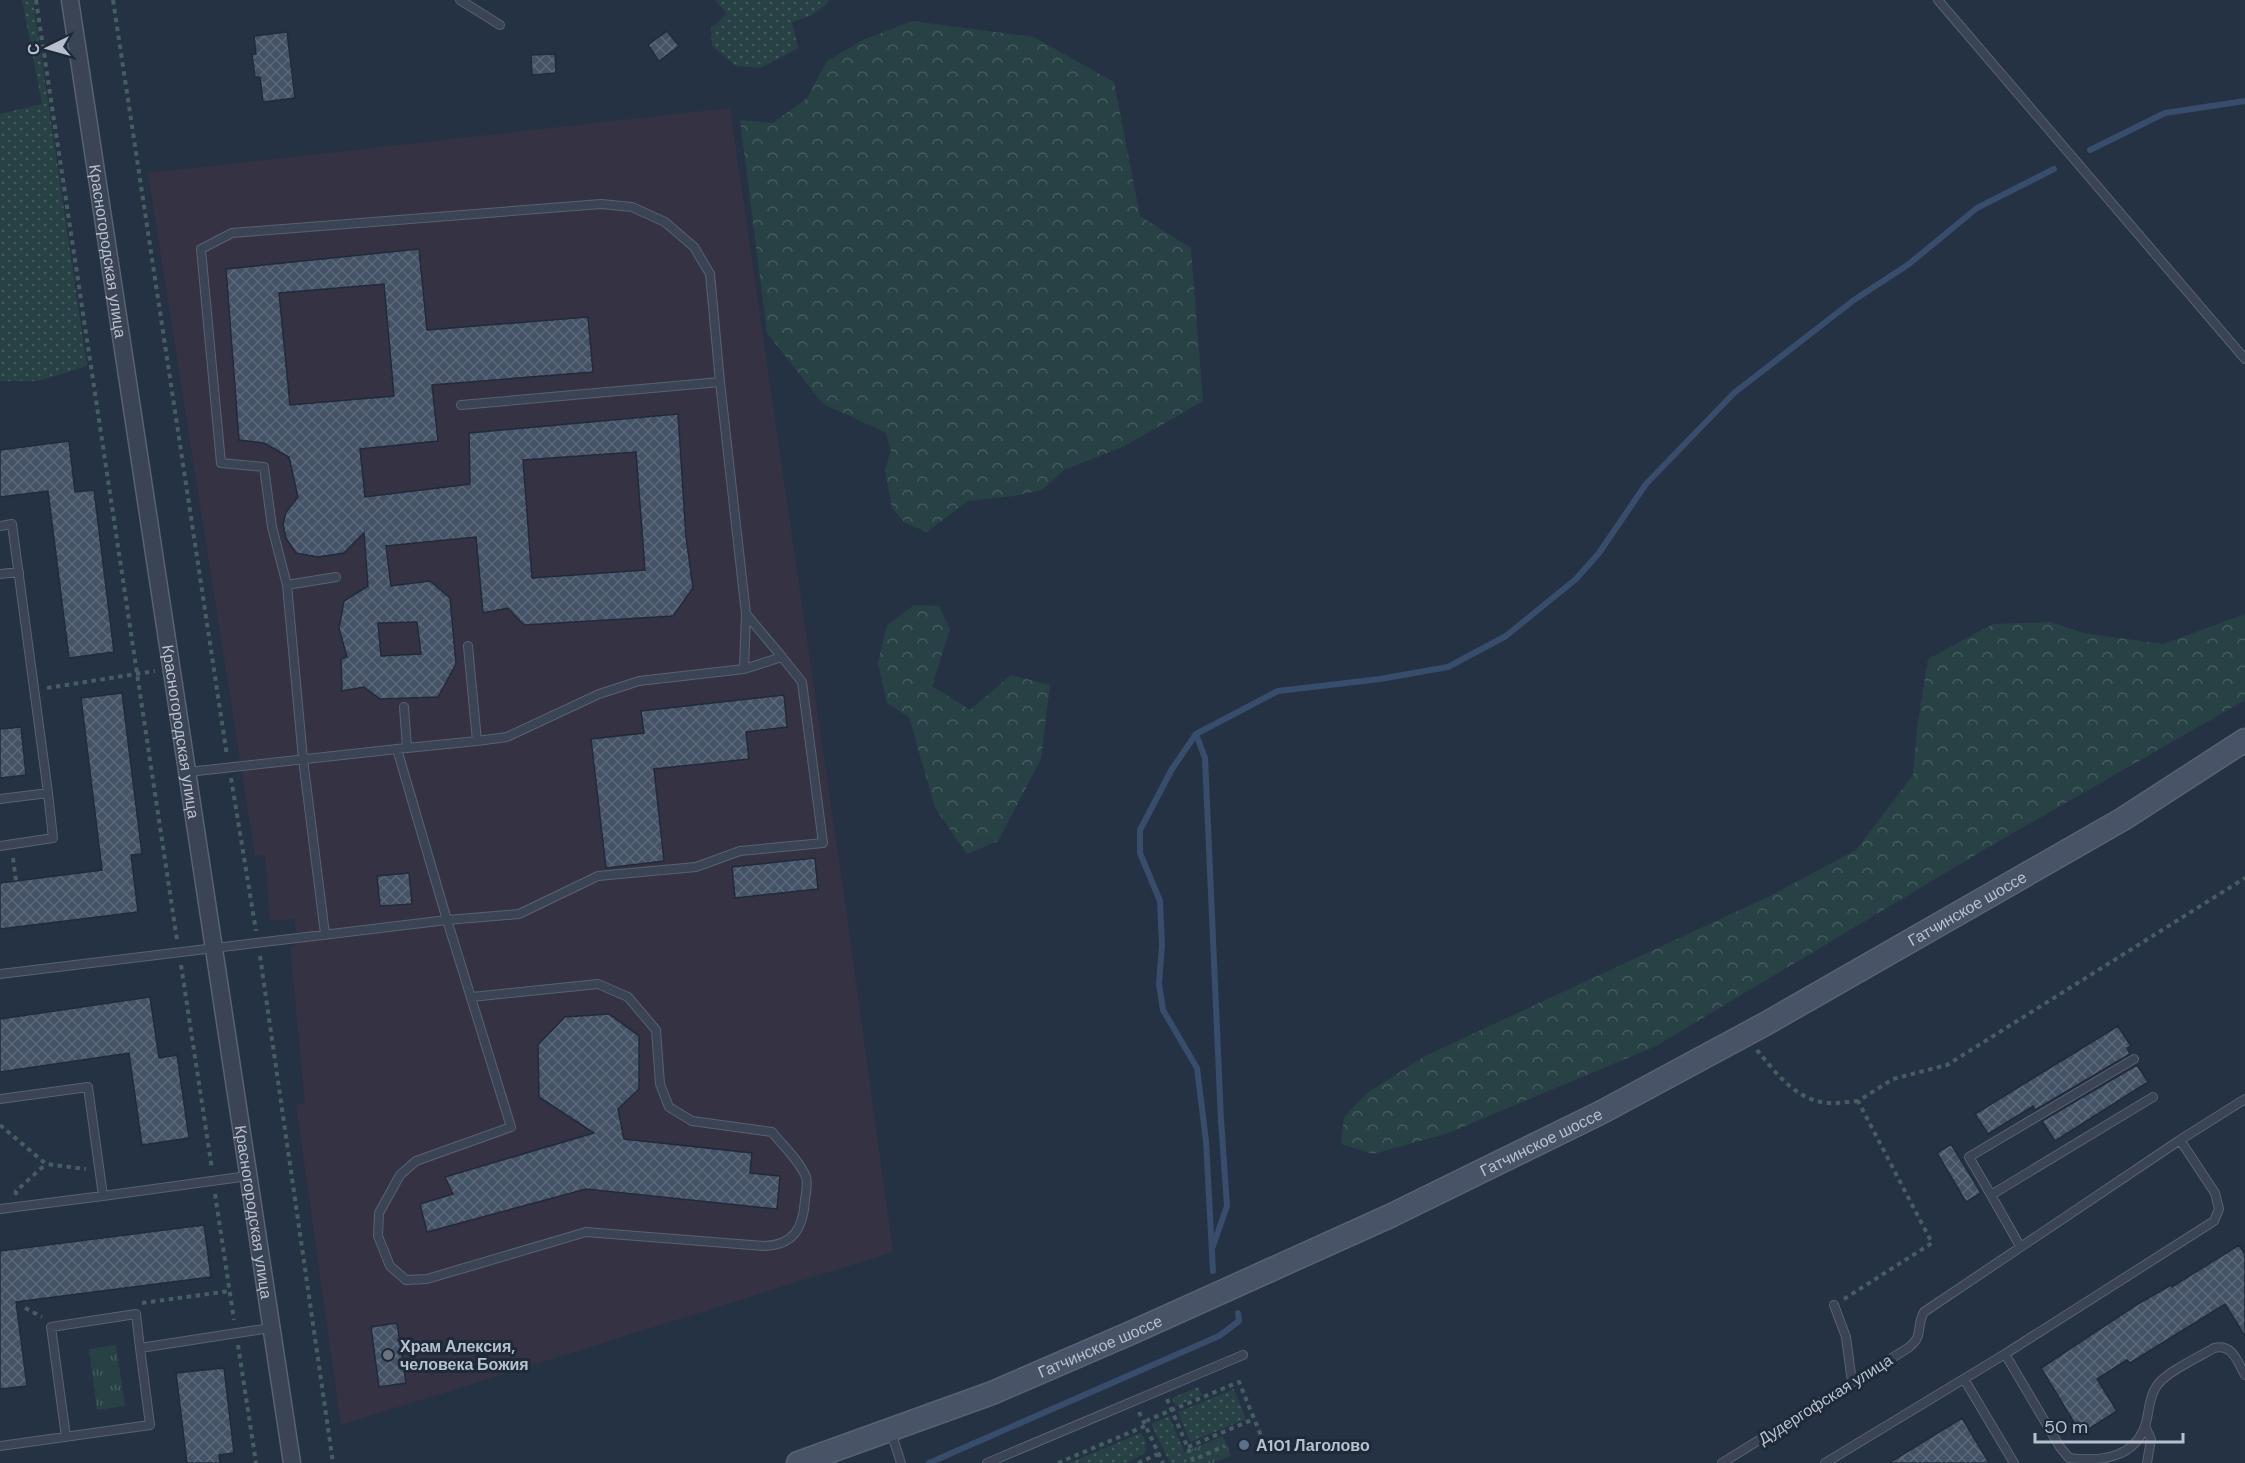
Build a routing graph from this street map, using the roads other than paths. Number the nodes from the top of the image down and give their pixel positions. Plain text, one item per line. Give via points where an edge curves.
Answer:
1 (70, 0) edge
2 (460, 0) edge
3 (1938, 0) edge
4 (500, 25) dead end
5 (2245, 359) edge
6 (720, 382) junction
7 (461, 405) dead end
8 (0, 526) edge
9 (19, 572) junction
10 (0, 574) edge
11 (336, 577) dead end
12 (287, 585) junction
13 (746, 614) junction
14 (468, 646) dead end
15 (782, 657) junction
16 (744, 669) junction
17 (404, 707) dead end
18 (2245, 740) edge
19 (477, 741) junction
20 (402, 748) junction
21 (303, 759) junction
22 (188, 772) junction
23 (48, 793) junction
24 (0, 799) edge
25 (0, 846) edge
26 (447, 920) junction
27 (325, 934) junction
28 (215, 948) junction
29 (0, 974) edge
30 (472, 997) junction
31 (2134, 1059) dead end
32 (2153, 1097) dead end
33 (0, 1099) edge
34 (2245, 1099) edge
35 (2180, 1140) junction
36 (248, 1176) junction
37 (1991, 1195) junction
38 (103, 1196) junction
39 (0, 1209) edge
40 (2020, 1246) junction
41 (1834, 1305) road end
42 (270, 1328) junction
43 (140, 1348) junction
44 (2005, 1354) junction
45 (1243, 1355) dead end
46 (2245, 1375) edge
47 (1964, 1379) junction
48 (1852, 1382) junction
49 (2145, 1426) junction
50 (891, 1430) junction
51 (66, 1437) junction
52 (0, 1446) edge
53 (292, 1463) edge
54 (798, 1463) edge
55 (901, 1463) edge
56 (987, 1463) edge
57 (1722, 1463) edge
58 (1825, 1463) edge
59 (2014, 1463) edge
60 (2147, 1463) edge

1 - 22 street, Красногородская улица
2 - 4 lane
3 - 5 lane
6 - 7 lane
6 - 12 lane via 710,274 694,247 665,222 632,207 601,204 232,233 201,249 220,464 264,466 272,527
6 - 13 lane
8 - 9 lane via 12,524
9 - 10 lane
9 - 23 lane
11 - 12 lane
12 - 21 lane
13 - 15 lane
13 - 16 lane
14 - 19 lane
15 - 16 lane
15 - 26 lane via 802,682 823,843 740,851 696,867 598,876 519,914
16 - 19 lane via 639,681 598,694 507,736
17 - 20 lane
18 - 50 main road, Гатчинское шоссе via 2123,819 1745,1036 1602,1112 1284,1266 992,1393
19 - 20 lane
20 - 21 lane
20 - 26 lane
21 - 22 lane
21 - 27 lane
22 - 28 street, Красногородская улица
23 - 24 lane
23 - 25 lane via 53,838
26 - 27 lane
26 - 30 lane
27 - 28 lane
28 - 29 lane
28 - 36 street, Красногородская улица
30 - 30 lane via 598,984 628,997 656,1030 660,1084 669,1107 692,1121 772,1132 800,1165 807,1180 804,1215 794,1235 778,1246 764,1246 586,1232 427,1279 406,1280 390,1266 378,1236 379,1213 400,1175 416,1161 511,1127
31 - 37 lane via 1969,1157
32 - 37 lane
33 - 38 lane via 88,1087
34 - 35 lane, Дудергофская улица
35 - 40 lane, Дудергофская улица
35 - 44 lane via 2215,1193 2219,1209 2214,1221
36 - 38 lane
36 - 42 street, Красногородская улица
37 - 40 lane
38 - 39 lane
40 - 48 lane, Дудергофская улица via 1924,1312 1919,1320 1918,1340
41 - 48 lane via 1846,1337
42 - 43 lane
42 - 53 street, Красногородская улица
43 - 51 lane via 150,1425
43 - 51 lane via 136,1314 51,1327
44 - 47 lane
44 - 49 lane via 2069,1458 2118,1455 2139,1439
45 - 56 lane
46 - 49 lane via 2230,1349 2214,1348 2156,1386
47 - 58 lane
47 - 59 lane
48 - 57 lane, Дудергофская улица
49 - 60 lane via 2151,1439
50 - 54 main road, Гатчинское шоссе
50 - 55 lane
51 - 52 lane

